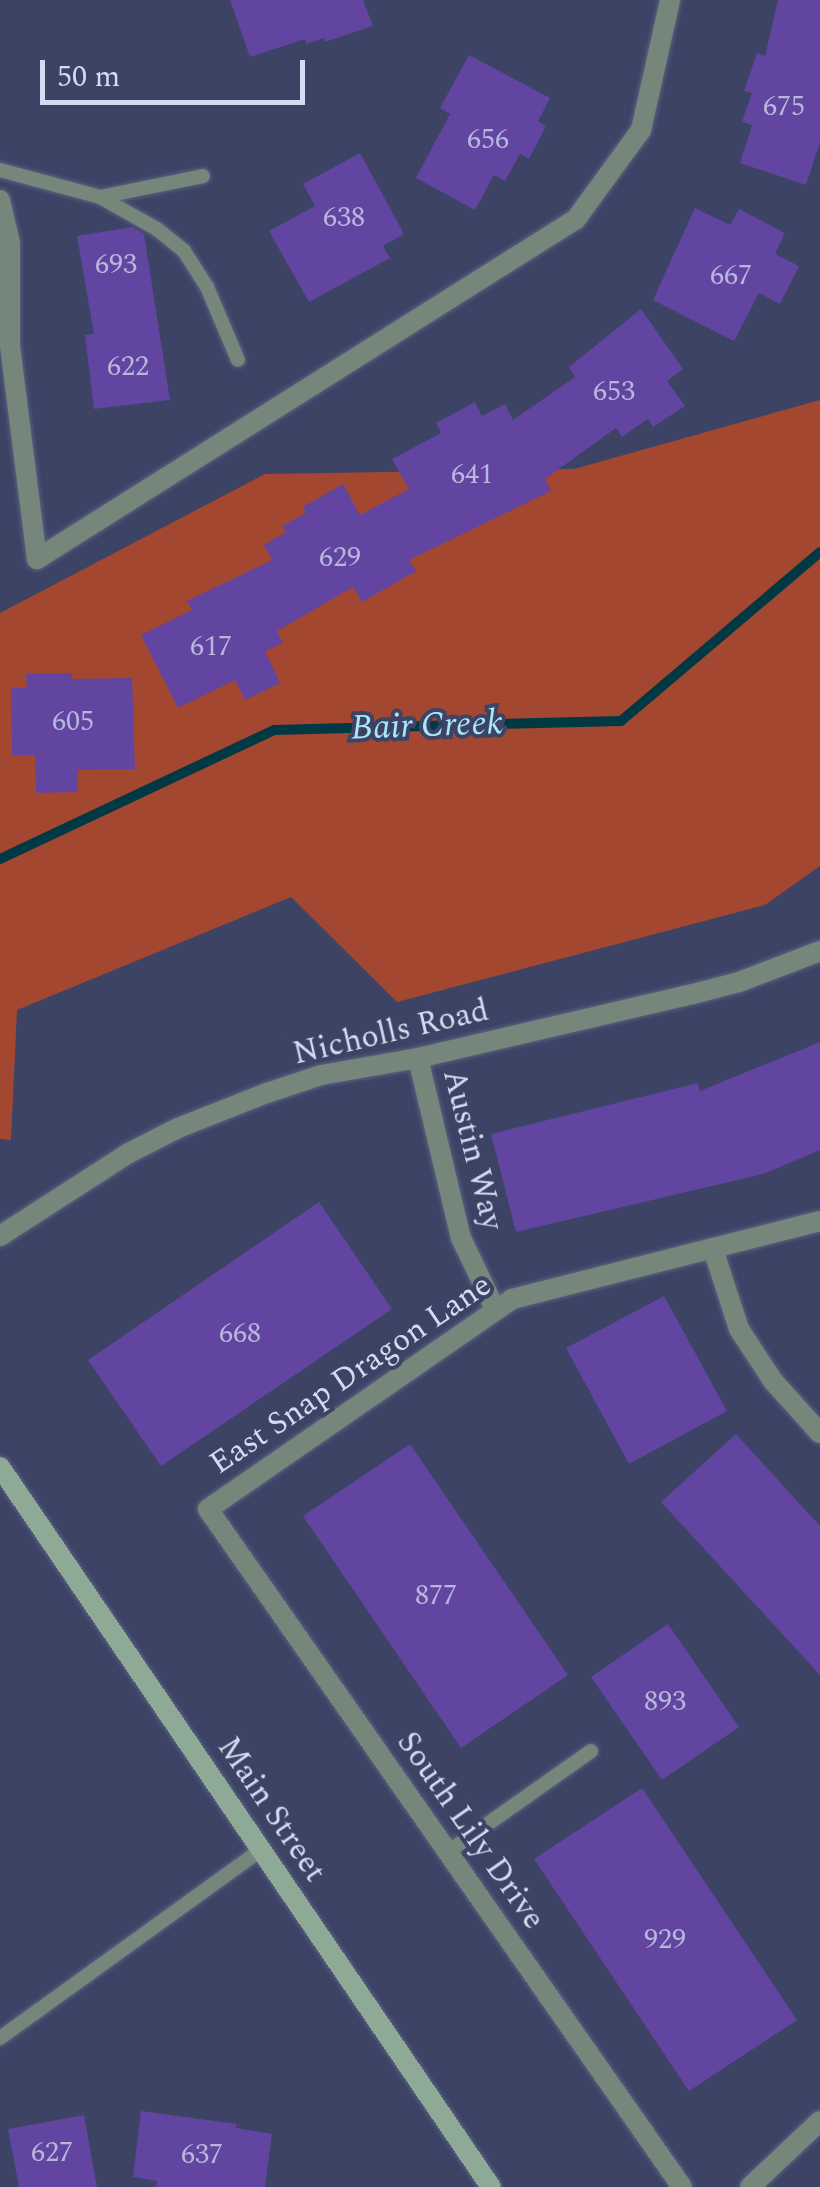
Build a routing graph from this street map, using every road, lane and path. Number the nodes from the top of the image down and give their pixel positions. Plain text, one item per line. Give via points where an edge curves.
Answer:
1 (670, 0) edge
2 (0, 170) edge
3 (203, 176) dead end
4 (100, 197) junction
5 (0, 200) edge
6 (238, 360) dead end
7 (820, 951) edge
8 (418, 1058) junction
9 (820, 1221) edge
10 (0, 1236) edge
11 (713, 1250) junction
12 (495, 1309) junction
13 (820, 1433) edge
14 (0, 1467) edge
15 (208, 1509) joint
16 (591, 1752) dead end
17 (262, 1849) junction
18 (448, 1852) junction
19 (0, 2038) edge
20 (820, 2121) edge
21 (491, 2187) edge
22 (682, 2187) edge
23 (750, 2187) edge

1 - 5 street via 641,130 576,218 37,559 10,346 10,243
2 - 4 lane
3 - 4 lane
4 - 6 lane via 184,251
7 - 8 street, Nicholls Road via 738,982
8 - 10 street, Nicholls Road via 321,1075 178,1128 82,1180
8 - 12 street, Austin Way via 461,1238
9 - 11 street, East Snap Dragon Lane
11 - 12 street, East Snap Dragon Lane via 540,1290
11 - 13 street via 739,1329
12 - 15 street, East Snap Dragon Lane
14 - 17 main road, Main Street
15 - 18 street, South Lily Drive
16 - 18 lane
17 - 19 lane
17 - 21 main road, Main Street
18 - 22 street, South Lily Drive
20 - 23 street

